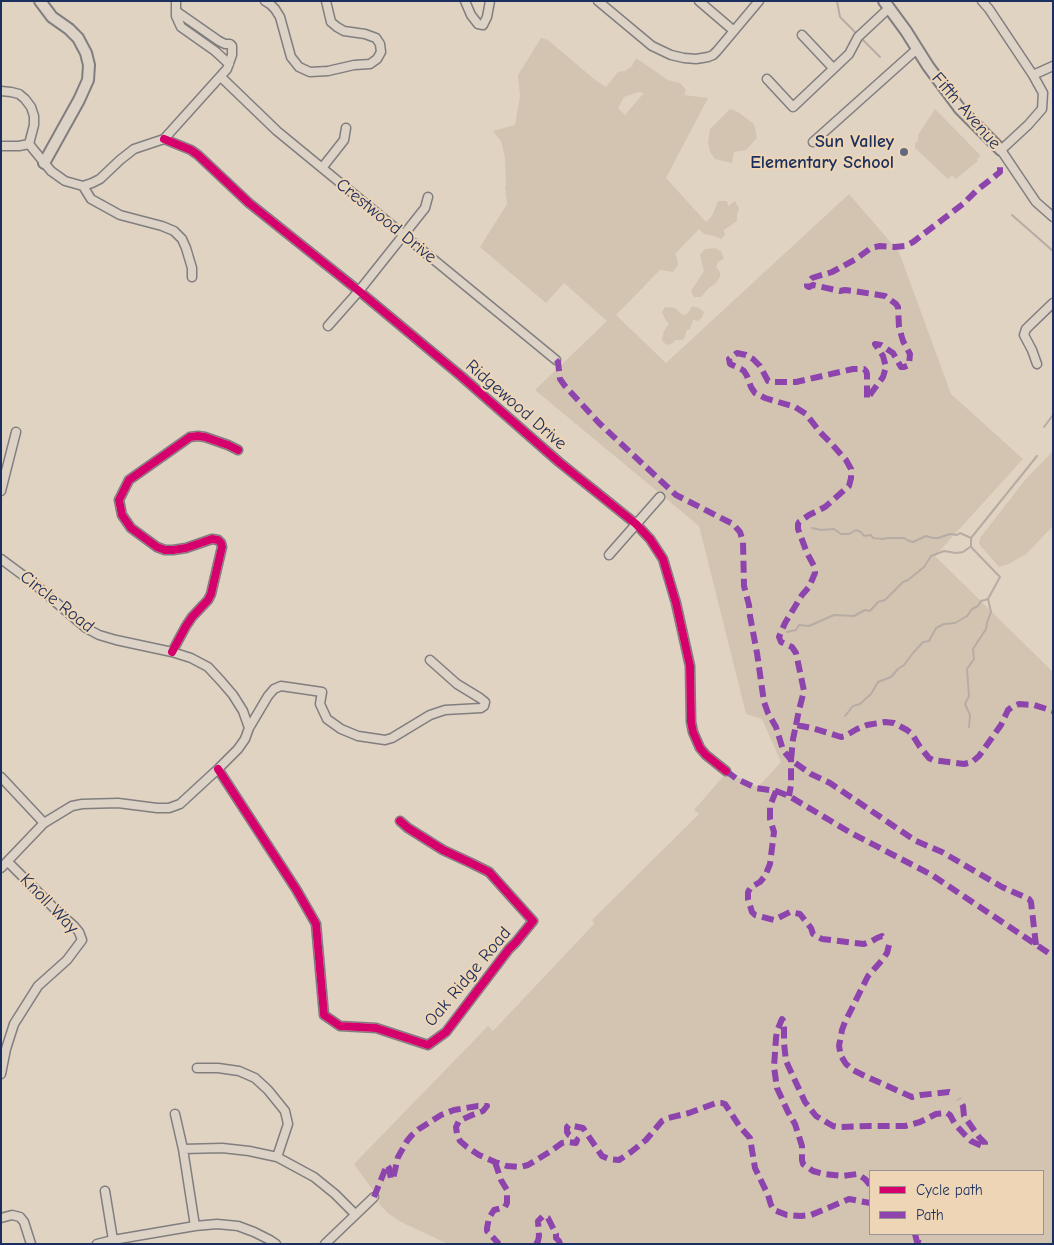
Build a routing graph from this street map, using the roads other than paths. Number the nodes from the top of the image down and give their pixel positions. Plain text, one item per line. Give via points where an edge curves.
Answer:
1 (40, 1) edge
2 (176, 1) edge
3 (266, 1) edge
4 (326, 1) edge
5 (465, 1) edge
6 (490, 1) edge
7 (598, 1) edge
8 (699, 1) edge
9 (759, 1) edge
10 (982, 1) edge
11 (886, 4) edge
12 (176, 11) junction
13 (734, 31) junction
14 (802, 35) dead end
15 (917, 49) junction
16 (230, 64) junction
17 (1053, 66) edge
18 (833, 68) junction
19 (1033, 75) junction
20 (221, 77) junction
21 (766, 79) dead end
22 (1, 91) edge
23 (346, 128) dead end
24 (164, 138) junction
25 (813, 142) dead end
26 (29, 144) junction
27 (1, 146) edge
28 (1001, 150) junction
29 (44, 163) junction
30 (322, 168) junction
31 (83, 186) junction
32 (428, 197) dead end
33 (1053, 217) edge
34 (404, 235) junction
35 (192, 277) dead end
36 (359, 291) junction
37 (1053, 303) edge
38 (328, 326) dead end
39 (556, 360) dead end
40 (1037, 364) dead end
41 (16, 432) dead end
42 (238, 450) dead end
43 (1, 491) edge
44 (660, 497) dead end
45 (636, 524) junction
46 (609, 555) dead end
47 (1, 559) edge
48 (172, 652) junction
49 (430, 660) dead end
50 (249, 728) junction
51 (218, 769) junction
52 (726, 771) dead end
53 (1, 777) edge
54 (400, 821) dead end
55 (44, 823) junction
56 (8, 862) junction
57 (1, 868) edge
58 (197, 1068) dead end
59 (1, 1074) edge
60 (175, 1114) dead end
61 (183, 1149) junction
62 (277, 1157) junction
63 (105, 1192) dead end
64 (374, 1197) dead end
65 (355, 1214) junction
66 (1, 1218) edge
67 (195, 1226) junction
68 (114, 1240) junction
69 (31, 1244) edge
70 (98, 1244) edge
71 (276, 1244) edge
72 (325, 1244) edge

1 - 29 street via 78,38 88,65 88,80
2 - 12 street
3 - 4 street via 280,17 291,58 299,67 310,72 328,71 370,64 377,59 381,52 376,38 337,27 331,22
5 - 6 street via 471,15 483,25
7 - 13 street via 652,46 684,58 713,55
8 - 13 street
9 - 13 street
10 - 19 street
11 - 15 street, Fifth Avenue
11 - 18 street via 858,37 850,54
12 - 16 street via 181,27
12 - 16 street via 219,41 230,44
14 - 18 street
15 - 25 street
15 - 28 street, Fifth Avenue via 960,109
16 - 20 street
17 - 19 street
18 - 21 street via 793,106
19 - 28 street via 1042,92 1042,109
20 - 24 street
20 - 30 street, Crestwood Drive via 277,131
22 - 26 street via 19,94 31,107 34,116
23 - 30 street via 344,140
24 - 31 street via 134,149 100,179
24 - 36 street, Ridgewood Drive via 198,155 250,203
26 - 27 street
26 - 29 street
28 - 33 street, Fifth Avenue via 1036,202
29 - 31 street via 66,181
30 - 34 street, Crestwood Drive
31 - 35 street via 91,199 120,215 174,232 186,248
32 - 34 street via 425,208
34 - 36 street
34 - 39 street, Crestwood Drive
36 - 38 street
36 - 45 street, Ridgewood Drive
37 - 40 street via 1026,328 1024,335
41 - 43 street
42 - 48 street via 205,437 190,437 129,480 119,500 122,515 131,528 157,547 173,550 212,539 222,543 211,594 192,617
44 - 45 street
45 - 46 street
45 - 52 street, Ridgewood Drive via 663,559 676,603 690,666 693,732 700,748
47 - 48 street, Circle Road via 92,632
48 - 50 street, Circle Road via 208,667 233,695
49 - 50 street via 485,702 484,706 430,715 385,740 341,730 327,719 320,704 322,692 281,686 268,696
50 - 51 street via 238,749
51 - 54 street, Oak Ridge Road via 316,924 324,1015 340,1026 376,1028 428,1045 446,1032 533,921 489,872 442,850
51 - 55 street via 180,804 169,808 118,803 82,804 72,806
53 - 55 street
55 - 56 street
56 - 57 street
56 - 59 street, Knoll Way via 80,932 82,940 38,986 14,1024
58 - 62 street via 239,1071 256,1078 268,1090 285,1112 288,1124
60 - 61 street
61 - 62 street via 222,1148
61 - 67 street
62 - 65 street via 314,1177
63 - 68 street
64 - 65 street
65 - 72 street
66 - 69 street via 20,1217
67 - 68 street
67 - 71 street via 238,1226
68 - 70 street

